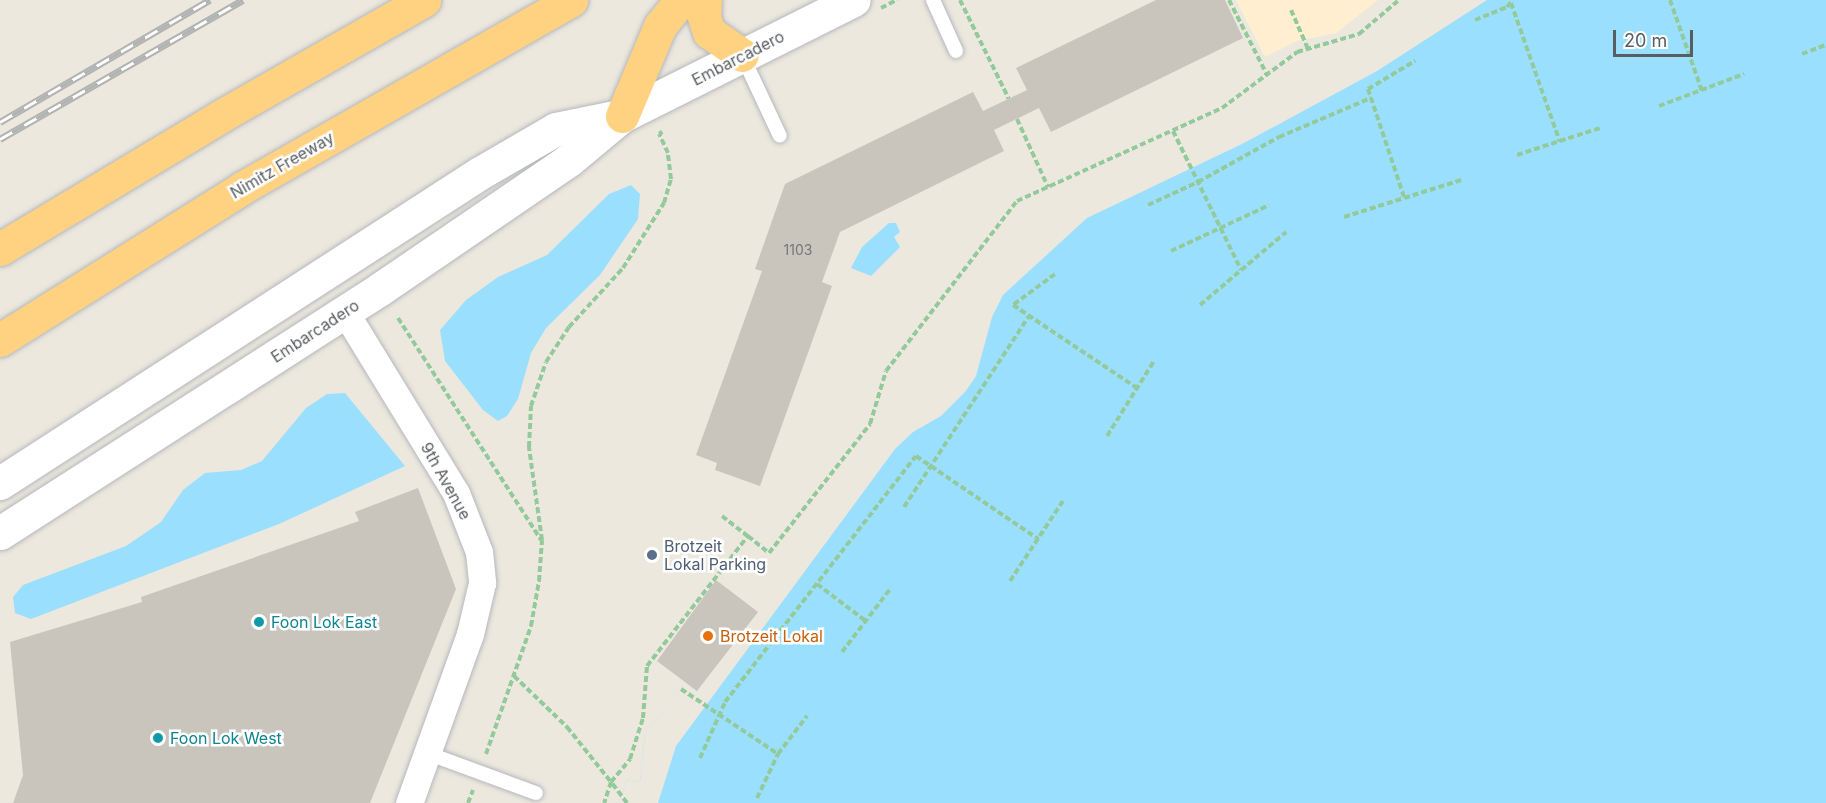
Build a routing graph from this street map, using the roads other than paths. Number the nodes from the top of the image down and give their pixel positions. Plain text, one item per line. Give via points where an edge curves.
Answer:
1 (424, 0) edge
2 (571, 0) edge
3 (681, 0) edge
4 (705, 0) edge
5 (854, 0) edge
6 (933, 0) edge
7 (956, 51) dead end
8 (742, 55) junction
9 (221, 116) junction
10 (622, 116) junction
11 (780, 136) dead end
12 (0, 225) edge
13 (0, 249) edge
14 (345, 312) junction
15 (0, 340) edge
16 (0, 483) edge
17 (0, 533) edge
18 (427, 753) junction
19 (536, 793) dead end
20 (409, 803) edge

1 - 9 highway
2 - 15 highway, Nimitz Freeway via 242,188
3 - 10 highway via 660,26
4 - 8 highway via 704,17 709,32
5 - 8 main road, Embarcadero
6 - 7 lane
8 - 10 main road, Embarcadero
8 - 11 lane
9 - 12 highway
9 - 13 highway
10 - 14 main road, Embarcadero via 569,160
10 - 16 main road, Embarcadero via 556,129 489,168
14 - 17 main road, Embarcadero
14 - 18 street, 9th Avenue via 456,493 479,552 482,583 470,634
18 - 19 lane
18 - 20 street, 9th Avenue

